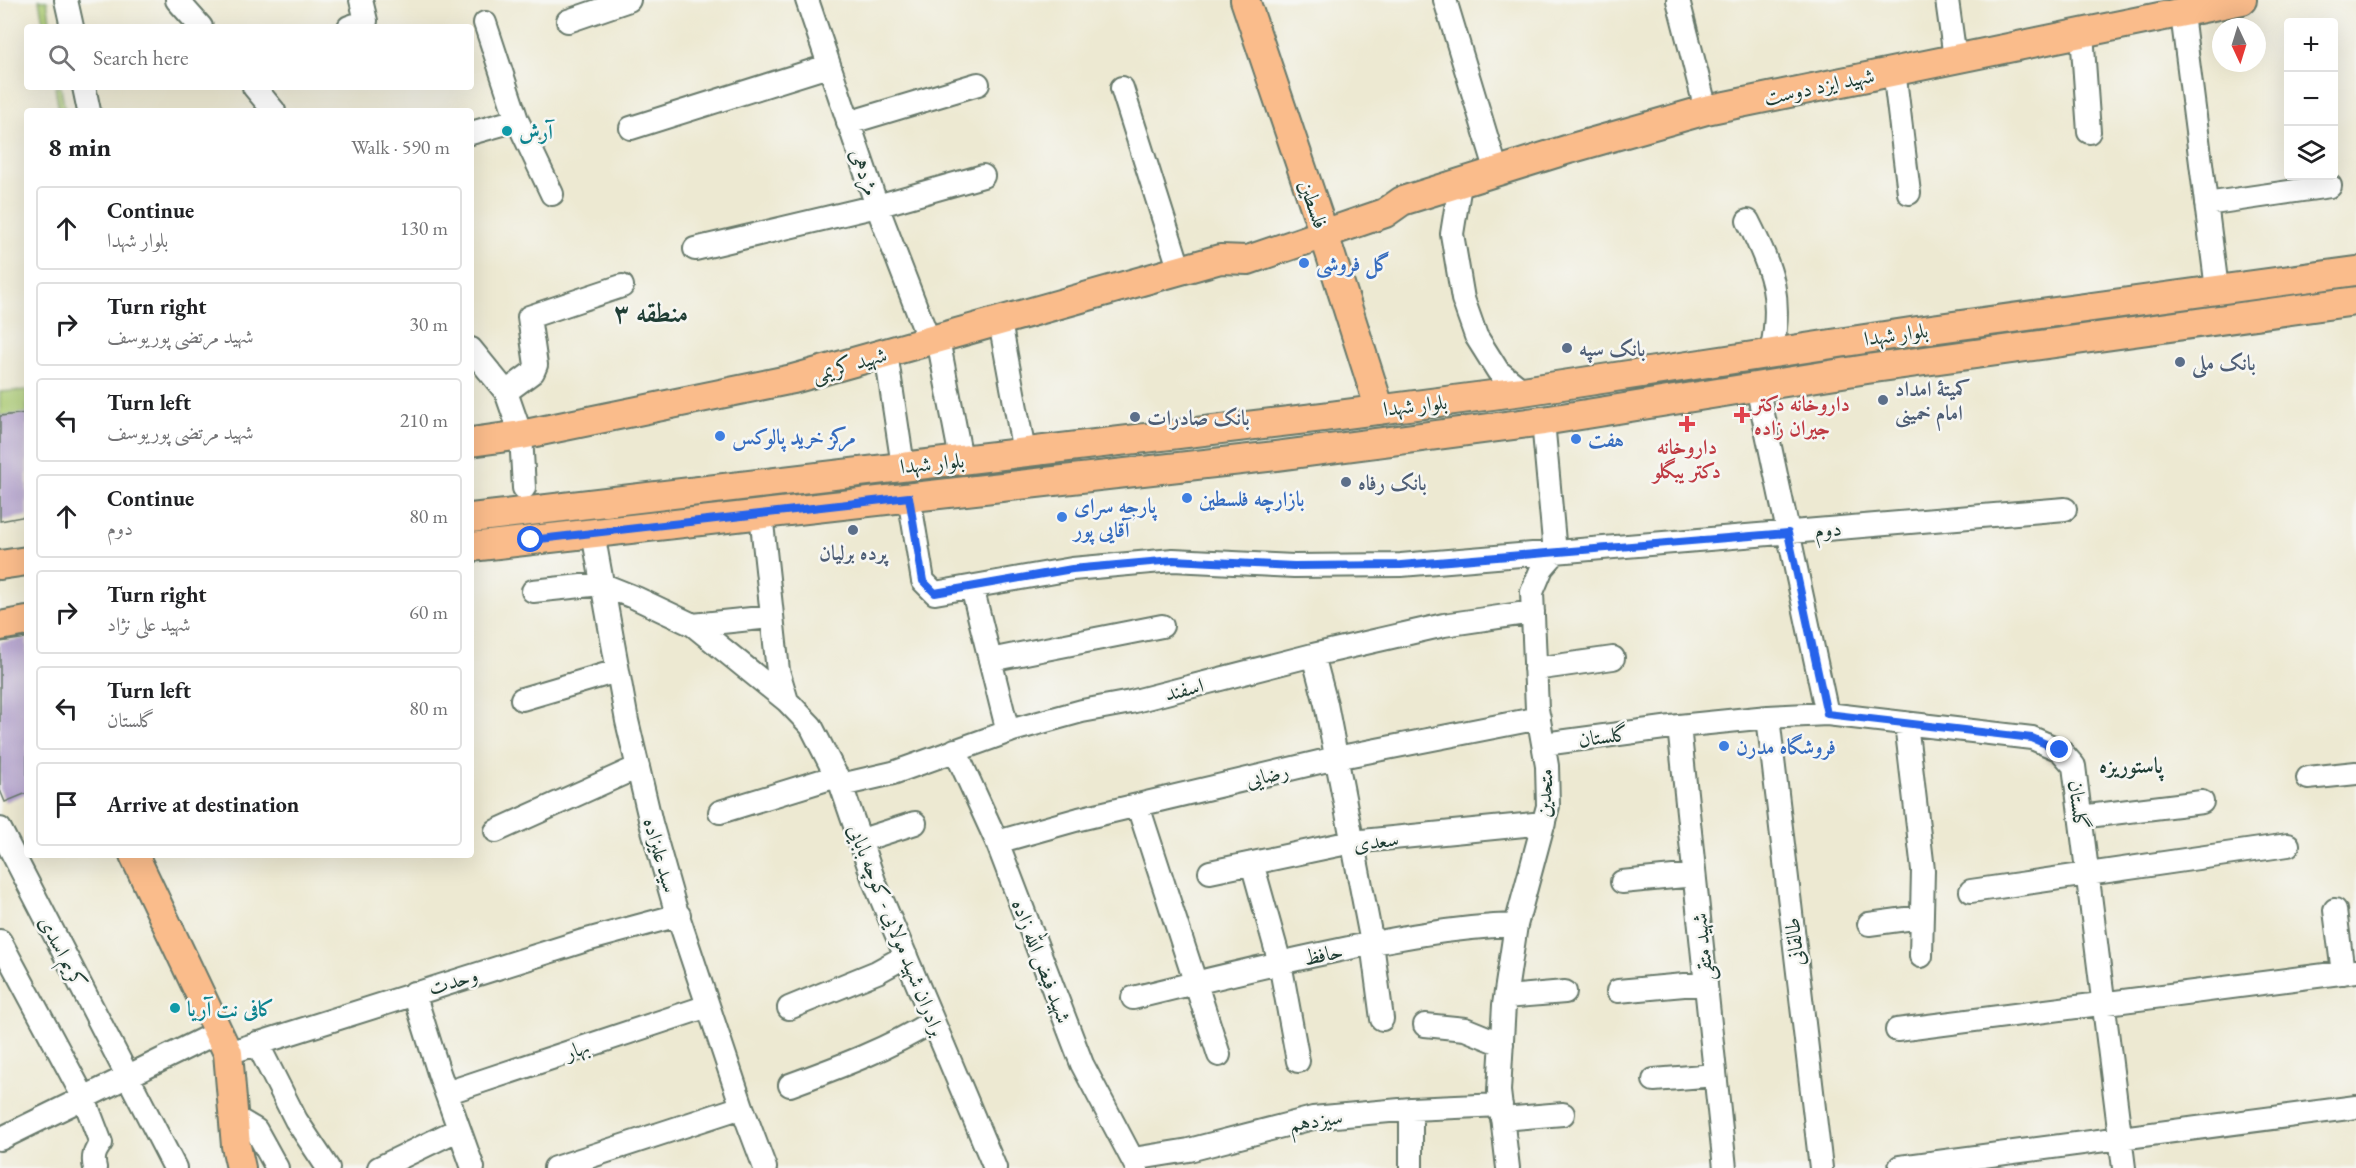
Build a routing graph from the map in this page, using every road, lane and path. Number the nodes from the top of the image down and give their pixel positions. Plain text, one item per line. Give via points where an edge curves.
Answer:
1 (66, 0) edge
2 (177, 0) edge
3 (361, 0) edge
4 (629, 0) edge
5 (807, 0) edge
6 (1245, 0) edge
7 (1445, 0) edge
8 (1678, 0) edge
9 (1947, 0) edge
10 (2242, 0) edge
11 (2212, 3) edge
12 (2182, 14) junction
13 (568, 21) dead end
14 (485, 23) dead end
15 (71, 24) edge
16 (198, 24) edge
17 (358, 24) edge
18 (2082, 33) junction
19 (1954, 58) junction
20 (828, 66) junction
21 (1894, 70) junction
22 (978, 84) dead end
23 (1122, 88) dead end
24 (85, 90) edge
25 (256, 90) edge
26 (88, 108) edge
27 (272, 108) edge
28 (1706, 110) junction
29 (517, 120) junction
30 (848, 123) junction
31 (631, 128) dead end
32 (474, 132) edge
33 (2089, 132) dead end
34 (1497, 172) junction
35 (983, 176) dead end
36 (1460, 184) junction
37 (2330, 186) dead end
38 (1909, 193) dead end
39 (552, 194) dead end
40 (2206, 204) junction
41 (877, 206) junction
42 (1748, 221) dead end
43 (1321, 226) junction
44 (694, 249) dead end
45 (1180, 271) junction
46 (2356, 271) edge
47 (622, 286) dead end
48 (2217, 289) junction
49 (2356, 301) edge
50 (1000, 322) junction
51 (1924, 330) junction
52 (1861, 339) junction
53 (934, 340) junction
54 (474, 353) edge
55 (886, 353) junction
56 (1771, 354) junction
57 (1929, 361) junction
58 (1867, 369) junction
59 (1757, 386) junction
60 (1523, 391) junction
61 (506, 392) junction
62 (1380, 410) junction
63 (1543, 421) junction
64 (521, 435) junction
65 (474, 442) edge
66 (1024, 452) junction
67 (961, 459) junction
68 (903, 466) junction
69 (524, 488) dead end
70 (909, 497) junction
71 (2065, 509) dead end
72 (761, 514) junction
73 (474, 518) edge
74 (593, 533) junction
75 (1788, 533) junction
76 (474, 547) edge
77 (1555, 553) junction
78 (24, 561) edge
79 (0, 565) edge
80 (601, 584) junction
81 (972, 587) junction
82 (533, 591) dead end
83 (1533, 612) junction
84 (771, 617) junction
85 (24, 622) edge
86 (693, 625) junction
87 (0, 626) edge
88 (1162, 626) dead end
89 (1313, 655) junction
90 (1613, 658) dead end
91 (990, 660) junction
92 (1535, 669) junction
93 (617, 671) junction
94 (522, 699) dead end
95 (787, 701) junction
96 (1827, 714) junction
97 (1768, 717) junction
98 (1539, 718) junction
99 (1906, 723) junction
100 (1679, 726) junction
101 (1008, 732) junction
102 (1544, 744) junction
103 (955, 750) junction
104 (1336, 758) junction
105 (638, 768) junction
106 (2356, 773) edge
107 (2308, 778) dead end
108 (839, 781) junction
109 (2202, 802) dead end
110 (1138, 806) junction
111 (720, 812) dead end
112 (2080, 817) junction
113 (915, 823) dead end
114 (1544, 823) junction
115 (496, 831) dead end
116 (1, 838) edge
117 (859, 841) junction
118 (997, 843) junction
119 (1352, 843) junction
120 (2288, 845) dead end
121 (135, 858) edge
122 (1252, 863) junction
123 (1210, 872) dead end
124 (1694, 874) junction
125 (2087, 875) junction
126 (1622, 882) dead end
127 (1971, 891) dead end
128 (2335, 910) dead end
129 (679, 915) junction
130 (1921, 917) junction
131 (1869, 924) dead end
132 (1516, 925) junction
133 (0, 941) edge
134 (1372, 943) junction
135 (906, 956) junction
136 (1921, 956) dead end
137 (1280, 963) junction
138 (2350, 972) edge
139 (1195, 982) junction
140 (1706, 983) junction
141 (1618, 991) dead end
142 (1565, 992) dead end
143 (414, 993) junction
144 (1505, 996) junction
145 (1132, 998) dead end
146 (2104, 1004) junction
147 (708, 1005) junction
148 (789, 1008) dead end
149 (1382, 1019) dead end
150 (933, 1021) junction
151 (1425, 1025) dead end
152 (1897, 1030) dead end
153 (223, 1042) junction
154 (257, 1043) junction
155 (1502, 1044) junction
156 (1219, 1055) dead end
157 (1298, 1061) dead end
158 (126, 1075) junction
159 (1715, 1075) junction
160 (1654, 1080) dead end
161 (790, 1085) dead end
162 (446, 1093) junction
163 (83, 1096) junction
164 (742, 1107) junction
165 (2356, 1107) edge
166 (1411, 1108) junction
167 (1502, 1112) junction
168 (1563, 1114) dead end
169 (234, 1117) junction
170 (459, 1129) junction
171 (2120, 1136) junction
172 (0, 1139) edge
173 (1135, 1163) edge
174 (1900, 1167) edge
175 (95, 1168) edge
176 (175, 1168) edge
177 (241, 1168) edge
178 (277, 1168) edge
179 (328, 1168) edge
180 (379, 1168) edge
181 (473, 1168) edge
182 (555, 1168) edge
183 (765, 1168) edge
184 (995, 1168) edge
185 (1411, 1168) edge
186 (1508, 1168) edge
187 (1725, 1168) edge
188 (1821, 1168) edge
189 (2124, 1168) edge

1 - 15 street
2 - 16 street
3 - 17 street via 366,21
4 - 13 street
5 - 20 street, مژدهی
6 - 43 main road, فلسطین
7 - 34 street
8 - 28 street
9 - 19 street
10 - 11 main road, شهید ایزد دوست
11 - 12 main road, شهید ایزد دوست
12 - 18 main road, شهید ایزد دوست
12 - 40 street
14 - 29 street
18 - 19 main road, شهید ایزد دوست
18 - 33 street
19 - 21 main road, شهید ایزد دوست
20 - 30 street, مژدهی
20 - 31 street
21 - 28 main road, شهید ایزد دوست
21 - 38 street
22 - 30 street
23 - 45 street
24 - 26 street
25 - 27 street
28 - 34 main road, شهید ایزد دوست
29 - 32 street
29 - 39 street
30 - 41 street, مژدهی
34 - 36 main road, شهید ایزد دوست
35 - 41 street
36 - 43 main road, شهید ایزد دوست via 1402,201 1382,198
36 - 60 street via 1452,234 1463,299 1476,336 1492,362
37 - 40 street
40 - 48 street
41 - 44 street
41 - 53 street, مژدهی
42 - 56 street via 1768,262 1776,290
43 - 45 main road, شهید کریمی via 1242,244 1220,259
43 - 62 main road, فلسطین
45 - 50 main road, شهید کریمی
46 - 48 main road, بلوار شهدا
47 - 61 street via 529,317 536,365 533,372
48 - 51 main road, بلوار شهدا
49 - 57 main road, بلوار شهدا
50 - 53 main road, شهید کریمی
50 - 66 street
51 - 52 main road, بلوار شهدا
51 - 57 main road via 1912,343 1920,359
52 - 56 main road, بلوار شهدا
52 - 58 main road via 1874,352
53 - 55 main road, شهید کریمی
53 - 67 street, مژدهی
54 - 61 street
55 - 64 main road, شهید کریمی via 794,379
55 - 68 street
56 - 60 main road, بلوار شهدا
57 - 58 main road, بلوار شهدا
58 - 59 main road, بلوار شهدا
59 - 63 main road, بلوار شهدا
59 - 75 street
60 - 62 main road, بلوار شهدا
61 - 64 street
62 - 66 main road, بلوار شهدا
63 - 70 main road, بلوار شهدا
63 - 77 street
64 - 65 main road, شهید کریمی
64 - 69 street
66 - 67 main road, بلوار شهدا
67 - 68 main road, بلوار شهدا
68 - 73 main road, بلوار شهدا
70 - 72 main road, بلوار شهدا
70 - 81 street, دوم via 923,581 935,593
71 - 75 street, دوم
72 - 74 main road, بلوار شهدا
72 - 84 street
74 - 76 main road, بلوار شهدا
74 - 80 street, سید علیزاده
75 - 77 street, دوم
75 - 96 street
77 - 81 street, دوم via 1401,565 1294,566 1173,560 1072,569
77 - 83 street, متحدین via 1542,568 1532,592
78 - 79 main road
80 - 82 street
80 - 86 street
80 - 93 street, سید علیزاده
81 - 91 street
83 - 89 street, اسفند via 1444,625
83 - 92 street, متحدین
84 - 86 street
84 - 95 street via 778,671
85 - 87 main road
86 - 95 street, برادران شهید مولایی - کوچه بابایی
88 - 91 street
89 - 101 street, اسفند
89 - 104 street
90 - 92 street
91 - 101 street
92 - 98 street, متحدین
93 - 94 street
93 - 105 street, سید علیزاده
95 - 108 street, برادران شهید مولایی - کوچه بابایی via 811,726
96 - 97 street, گلستان
96 - 99 street, گلستان
97 - 100 street, گلستان
97 - 188 street, طالقانی
98 - 102 street, متحدین
98 - 104 street, رضایی
99 - 112 street, گلستان via 2032,738 2060,750 2074,766
99 - 130 street via 1923,870
100 - 102 street, گلستان
100 - 124 street, شهید متقی
101 - 103 street, اسفند
102 - 114 street, متحدین via 1548,806
103 - 108 street, اسفند via 893,773
103 - 118 street, شهید فیض الله زاده
104 - 110 street, رضایی
104 - 119 street
105 - 115 street
105 - 129 street, سید علیزاده
106 - 107 street
108 - 111 street, اسفند
108 - 117 street, برادران شهید مولایی - کوچه بابایی
109 - 112 street
110 - 118 street, رضایی
110 - 139 street
112 - 125 street, گلستان
113 - 117 street
114 - 119 street, سعدی
114 - 132 street, متحدین
116 - 158 street, کریم اسدی
117 - 135 street, برادران شهید مولایی - کوچه بابایی
118 - 173 street, شهید فیض الله زاده via 1082,1064
119 - 122 street, سعدی
119 - 134 street
120 - 125 street
121 - 153 main road
122 - 123 street, سعدی
122 - 137 street
124 - 126 street
124 - 140 street, شهید متقی
125 - 127 street
125 - 146 street, گلستان
128 - 138 street
129 - 143 street, وحدت
129 - 147 street, سید علیزاده
130 - 131 street
130 - 136 street
132 - 134 street, حافظ via 1443,931
132 - 144 street, متحدین
133 - 163 street
134 - 137 street, حافظ
134 - 149 street
135 - 148 street
135 - 150 street, برادران شهید مولایی - کوچه بابایی
137 - 139 street, حافظ
137 - 157 street
138 - 146 street
139 - 145 street, حافظ
139 - 156 street
140 - 141 street
140 - 159 street, شهید متقی
142 - 144 street
143 - 154 street, وحدت
143 - 162 street
144 - 155 street, متحدین
146 - 152 street
146 - 171 street, گلستان
147 - 162 street, بهار
147 - 164 street, سید علیزاده
150 - 161 street via 908,1037
150 - 184 street, برادران شهید مولایی - کوچه بابایی
151 - 155 street via 1465,1029
153 - 154 street, وحدت
153 - 158 street, وحدت
153 - 169 main road
154 - 179 street via 296,1119
155 - 167 street, متحدین
158 - 163 street, وحدت
158 - 176 street, کریم اسدی
159 - 160 street
159 - 187 street, شهید متقی
162 - 170 street
163 - 172 street, وحدت
163 - 175 street via 101,1143 95,1151
164 - 182 street
164 - 183 street, سید علیزاده
165 - 171 street
166 - 167 street, سیزدهم
166 - 173 street, سیزدهم via 1313,1118
166 - 185 street
167 - 168 street, سیزدهم
167 - 186 street, متحدین
169 - 177 main road
169 - 178 street via 256,1130
170 - 180 street
170 - 181 street
171 - 174 street
171 - 189 street, گلستان

